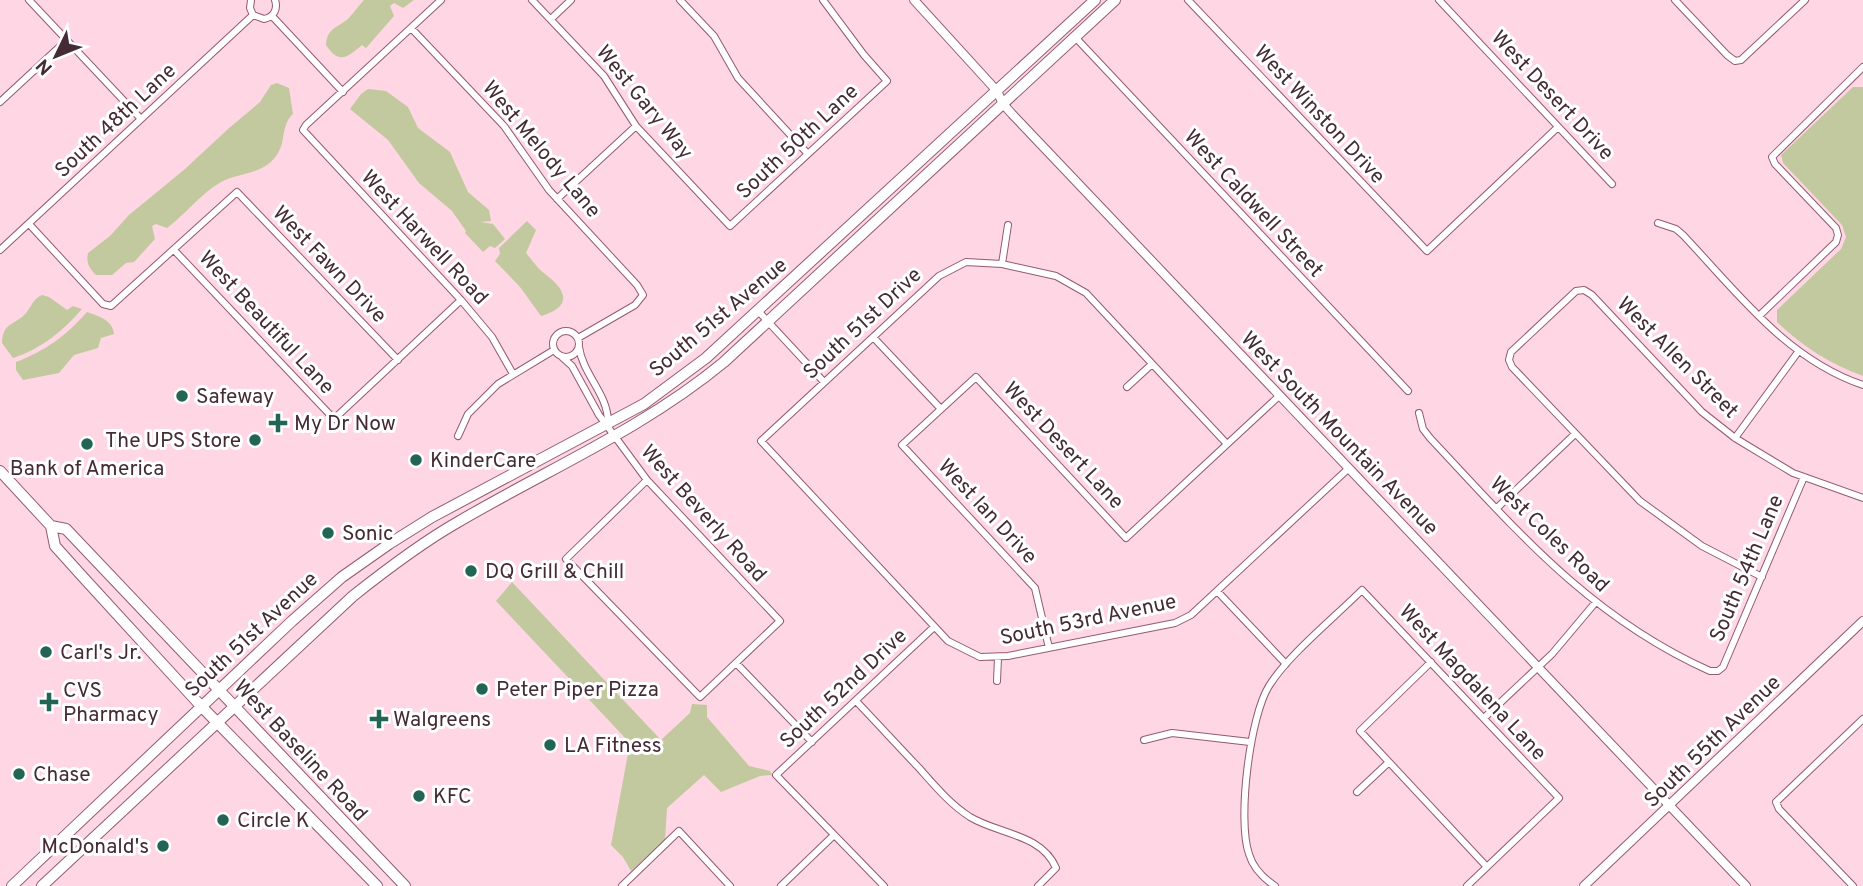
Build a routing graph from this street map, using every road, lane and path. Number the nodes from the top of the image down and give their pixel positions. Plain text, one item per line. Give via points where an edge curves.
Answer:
1 (29, 0) edge
2 (251, 0) edge
3 (275, 0) edge
4 (441, 0) edge
5 (532, 0) edge
6 (571, 0) edge
7 (680, 0) edge
8 (823, 0) edge
9 (914, 0) edge
10 (1095, 0) edge
11 (1115, 0) edge
12 (1188, 0) edge
13 (1438, 0) edge
14 (1675, 0) edge
15 (1805, 0) edge
16 (253, 15) junction
17 (272, 16) junction
18 (551, 19) junction
19 (411, 27) junction
20 (1075, 37) junction
21 (67, 40) junction
22 (1862, 70) edge
23 (997, 91) junction
24 (342, 92) junction
25 (0, 102) edge
26 (1003, 104) junction
27 (141, 119) junction
28 (636, 126) junction
29 (1558, 127) junction
30 (808, 154) junction
31 (1612, 184) dead end
32 (557, 199) junction
33 (1658, 223) dead end
34 (29, 224) junction
35 (1008, 225) dead end
36 (730, 226) joint
37 (0, 250) edge
38 (174, 250) junction
39 (1002, 264) junction
40 (461, 300) junction
41 (759, 312) junction
42 (1759, 316) junction
43 (768, 322) junction
44 (873, 337) junction
45 (578, 338) junction
46 (579, 347) junction
47 (554, 350) junction
48 (1798, 352) junction
49 (562, 357) junction
50 (398, 359) junction
51 (1152, 364) junction
52 (513, 374) junction
53 (824, 382) junction
54 (1863, 385) edge
55 (1127, 387) dead end
56 (1408, 391) dead end
57 (1279, 396) junction
58 (941, 409) junction
59 (1419, 414) dead end
60 (608, 424) junction
61 (1575, 434) junction
62 (458, 436) dead end
63 (615, 438) junction
64 (1735, 439) junction
65 (1227, 444) junction
66 (1349, 468) junction
67 (0, 471) edge
68 (1804, 477) junction
69 (647, 480) junction
70 (1863, 498) edge
71 (1497, 508) junction
72 (51, 526) junction
73 (1762, 576) junction
74 (1217, 592) junction
75 (1595, 603) junction
76 (1863, 621) edge
77 (934, 627) junction
78 (1049, 648) junction
79 (998, 658) junction
80 (1431, 662) junction
81 (736, 663) junction
82 (1286, 664) junction
83 (1539, 667) junction
84 (1718, 671) joint
85 (997, 681) dead end
86 (218, 690) junction
87 (856, 701) junction
88 (201, 706) junction
89 (234, 707) junction
90 (1484, 718) junction
91 (1863, 719) edge
92 (218, 722) junction
93 (1144, 740) dead end
94 (812, 742) junction
95 (1250, 742) junction
96 (1389, 762) junction
97 (1357, 792) dead end
98 (1670, 805) junction
99 (833, 836) junction
100 (1487, 867) junction
101 (12, 886) edge
102 (42, 886) edge
103 (377, 886) edge
104 (405, 886) edge
105 (622, 886) edge
106 (730, 886) edge
107 (781, 886) edge
108 (884, 886) edge
109 (1038, 886) edge
110 (1275, 886) edge
111 (1467, 886) edge
112 (1584, 886) edge
113 (1746, 886) edge
114 (1853, 886) edge

1 - 21 street
2 - 16 street
3 - 17 street
4 - 19 street
5 - 18 street, West Gary Way
6 - 18 street
7 - 30 street via 713,36 738,78
8 - 30 street, South 50th Lane via 887,81
9 - 23 street, West South Mountain Avenue
10 - 23 main road, South 51st Avenue
11 - 20 main road, South 51st Avenue
12 - 29 street, West Winston Drive via 1427,251
13 - 29 street, West Desert Drive
14 - 15 street via 1735,61
16 - 17 street via 260,19
16 - 27 street, South 48th Lane
17 - 24 street
18 - 28 street, West Gary Way via 604,76
19 - 24 street
19 - 32 street, West Melody Lane via 504,126
20 - 26 main road, South 51st Avenue
20 - 56 street, West Caldwell Street
21 - 25 street
21 - 27 street
22 - 42 street via 1772,157 1838,235
23 - 26 street, West South Mountain Avenue
23 - 41 main road, South 51st Avenue
24 - 40 street, West Harwell Road via 303,130
26 - 43 main road, South 51st Avenue
26 - 57 street, West South Mountain Avenue
27 - 34 street, South 48th Lane
28 - 32 street
28 - 36 street, West Gary Way
29 - 31 street, West Desert Drive
30 - 36 street, South 50th Lane
32 - 45 street, West Melody Lane via 643,295 635,305
33 - 42 street via 1683,235
34 - 37 street, South 48th Lane
34 - 38 street via 108,307
35 - 39 street
38 - 50 street, West Fawn Drive via 237,192
38 - 50 street, West Beautiful Lane via 334,419
39 - 44 street, South 51st Drive via 976,261 951,268
39 - 51 street via 1071,282
40 - 50 street
40 - 52 street, West Harwell Road via 492,337
41 - 43 street
41 - 60 main road, South 51st Avenue via 679,379
42 - 48 street
43 - 53 street
43 - 63 main road, South 51st Avenue via 695,385
44 - 53 street, South 51st Drive
44 - 58 street
45 - 46 street
45 - 47 street via 561,332 554,339
46 - 49 street via 573,356
46 - 60 street, West Beverly Road via 608,408
47 - 49 street
47 - 52 street
48 - 54 street
48 - 64 street
49 - 60 street, West Beverly Road
51 - 55 street
51 - 65 street
52 - 62 street via 468,414
53 - 77 street, South 51st Drive via 761,441
57 - 65 street
57 - 66 street, West South Mountain Avenue
58 - 65 street, West Desert Lane via 976,377 1126,538
58 - 78 street, West Ian Drive via 902,444 1035,588
59 - 71 street, West Coles Road via 1430,438
60 - 63 street, West Beverly Road
60 - 86 main road, South 51st Avenue via 456,503 389,544 327,589
61 - 64 street, West Allen Street via 1510,360 1520,343 1576,291 1584,290 1702,412
61 - 71 street
61 - 73 street via 1665,521 1719,557
63 - 69 street, West Beverly Road
63 - 89 main road, South 51st Avenue via 474,513 409,554 353,596
64 - 68 street, West Allen Street
66 - 74 street, South 53rd Avenue
66 - 83 street, West South Mountain Avenue
67 - 72 main road, West Baseline Road
68 - 70 street, West Allen Street
68 - 73 street, South 54th Lane
69 - 81 street, West Beverly Road via 780,621
69 - 81 street via 566,559 700,697
71 - 75 street, West Coles Road
72 - 86 main road, West Baseline Road via 66,529
72 - 88 main road, West Baseline Road via 55,546
73 - 84 street, South 54th Lane
74 - 78 street, South 53rd Avenue via 1175,623
74 - 82 street
75 - 83 street
75 - 84 street, West Coles Road via 1672,653
76 - 98 street, South 55th Avenue
77 - 79 street, South 53rd Avenue via 948,641 980,657
77 - 87 street, South 52nd Drive
78 - 79 street, South 53rd Avenue
79 - 85 street
80 - 82 street, West Magdalena Lane via 1362,590
80 - 90 street, West Magdalena Lane
80 - 96 street via 1360,731
81 - 94 street
82 - 95 street via 1268,686 1256,712
83 - 90 street
83 - 98 street, West South Mountain Avenue
86 - 88 main road, South 51st Avenue
86 - 89 main road, West Baseline Road
87 - 94 street, South 52nd Drive
87 - 109 street via 949,800 972,818 1044,850 1056,868
88 - 92 main road, West Baseline Road
88 - 101 main road, South 51st Avenue
89 - 92 main road, South 51st Avenue
89 - 104 main road, West Baseline Road
90 - 100 street, West Magdalena Lane via 1559,798
91 - 114 street via 1776,802
92 - 102 main road, South 51st Avenue
92 - 103 main road, West Baseline Road
93 - 95 street via 1172,733
94 - 99 street, South 52nd Drive via 776,775
95 - 110 street via 1244,818 1248,853 1259,873
96 - 97 street
96 - 100 street
98 - 112 street, South 55th Avenue
98 - 113 street, West South Mountain Avenue
99 - 107 street
99 - 108 street
100 - 111 street
105 - 106 street via 679,831

